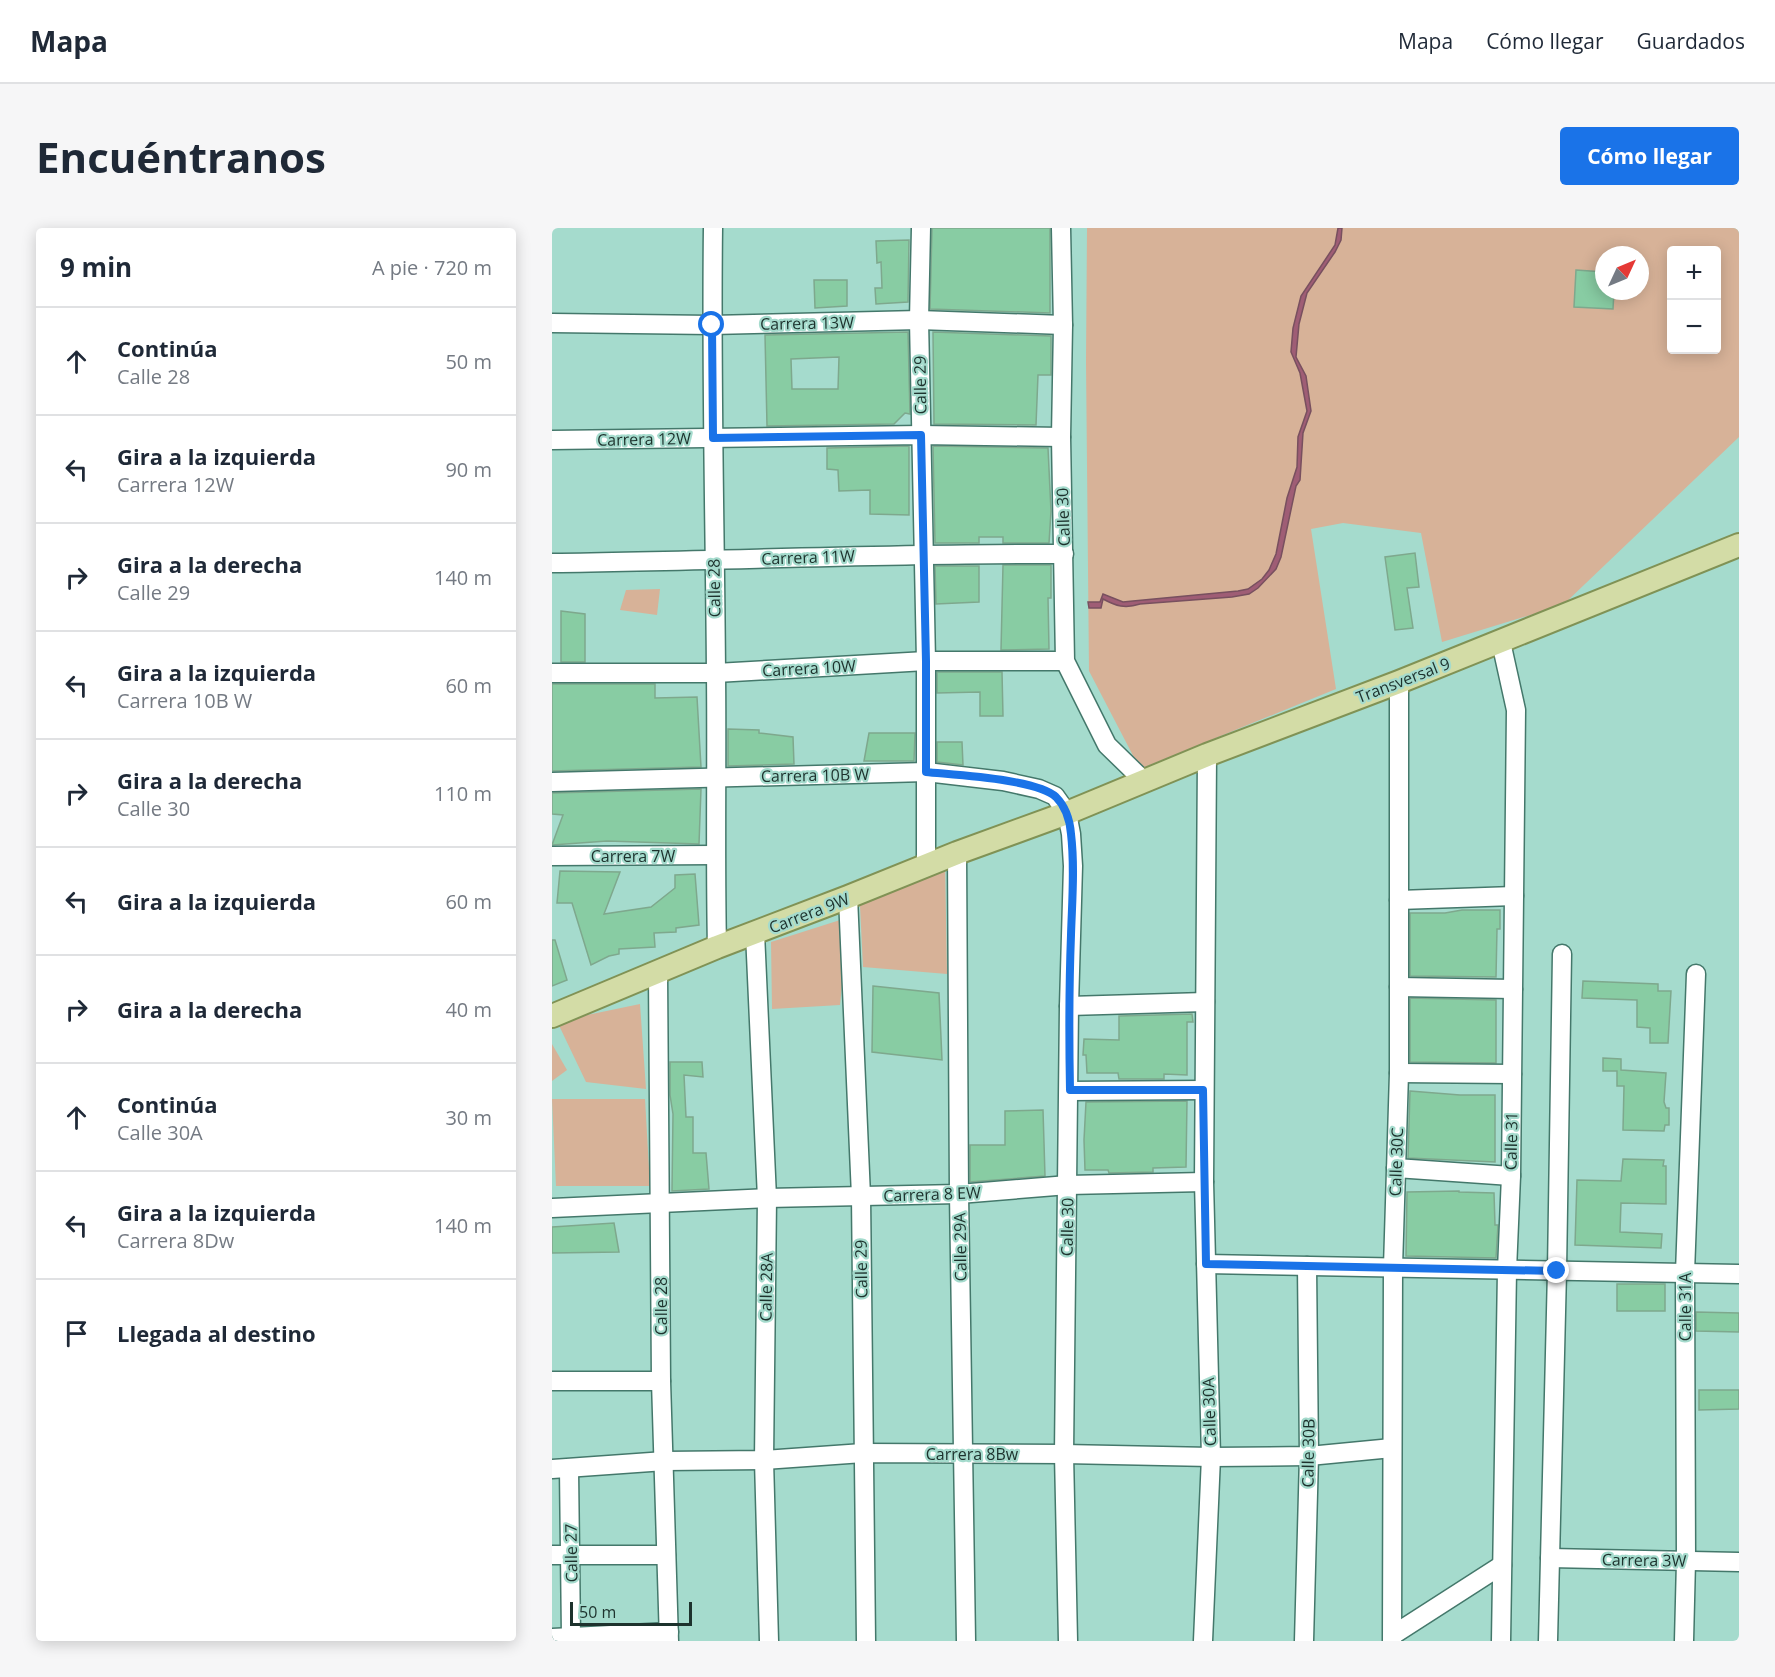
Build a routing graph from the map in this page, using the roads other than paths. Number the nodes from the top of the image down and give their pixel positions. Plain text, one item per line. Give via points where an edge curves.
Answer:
1 (713, 228) edge
2 (921, 228) edge
3 (1061, 228) edge
4 (919, 320) junction
5 (552, 323) edge
6 (712, 325) junction
7 (1063, 325) junction
8 (921, 435) junction
9 (1061, 437) junction
10 (713, 438) junction
11 (552, 440) edge
12 (1739, 545) edge
13 (924, 553) junction
14 (1064, 554) junction
15 (714, 561) junction
16 (552, 562) edge
17 (1501, 642) junction
18 (926, 661) junction
19 (1065, 661) junction
20 (716, 672) junction
21 (552, 673) edge
22 (1399, 682) junction
23 (1207, 755) junction
24 (926, 772) junction
25 (716, 777) junction
26 (552, 782) edge
27 (1144, 782) junction
28 (1067, 813) junction
29 (957, 853) junction
30 (715, 855) junction
31 (552, 856) edge
32 (926, 867) junction
33 (1514, 896) junction
34 (848, 897) junction
35 (1398, 900) junction
36 (755, 933) junction
37 (717, 947) junction
38 (1562, 954) dead end
39 (658, 972) junction
40 (1696, 974) dead end
41 (1399, 987) junction
42 (1513, 988) junction
43 (1205, 1002) junction
44 (1069, 1006) junction
45 (552, 1017) edge
46 (1399, 1073) junction
47 (1512, 1074) junction
48 (1070, 1090) junction
49 (1203, 1090) junction
50 (1396, 1168) junction
51 (1511, 1176) junction
52 (1204, 1182) junction
53 (1068, 1185) junction
54 (959, 1194) junction
55 (861, 1196) junction
56 (767, 1198) junction
57 (661, 1203) junction
58 (552, 1208) edge
59 (1206, 1264) junction
60 (1307, 1266) junction
61 (1393, 1268) junction
62 (1507, 1270) junction
63 (1557, 1271) junction
64 (1685, 1273) junction
65 (1739, 1274) edge
66 (552, 1381) edge
67 (662, 1381) junction
68 (1392, 1448) junction
69 (864, 1453) junction
70 (964, 1454) junction
71 (1064, 1454) junction
72 (1309, 1456) junction
73 (1211, 1457) junction
74 (764, 1460) junction
75 (665, 1461) junction
76 (561, 1469) edge
77 (571, 1554) junction
78 (552, 1555) edge
79 (666, 1555) junction
80 (1550, 1558) junction
81 (1686, 1560) junction
82 (1739, 1562) edge
83 (1502, 1565) junction
84 (571, 1637) junction
85 (669, 1637) edge
86 (552, 1638) edge
87 (1393, 1638) edge
88 (769, 1641) edge
89 (866, 1641) edge
90 (966, 1641) edge
91 (1068, 1641) edge
92 (1203, 1641) edge
93 (1304, 1641) edge
94 (1501, 1641) edge
95 (1548, 1641) edge
96 (1684, 1641) edge

1 - 6 street, Calle 28
2 - 4 street, Calle 29
3 - 7 street, Calle 30
4 - 6 street, Carrera 13W
4 - 7 street, Carrera 13W
4 - 8 street, Calle 29
5 - 6 street, Carrera 13W
6 - 10 street, Calle 28
7 - 9 street, Calle 30
8 - 9 street, Carrera 12W
8 - 10 street, Carrera 12W
8 - 13 street, Calle 29
9 - 14 street, Calle 30
10 - 11 street, Carrera 12W
10 - 15 street, Calle 28
12 - 17 main road, Transversal 9
13 - 14 street, Carrera 11W
13 - 15 street, Carrera 11W
13 - 18 street, Calle 29
14 - 19 street, Calle 30
15 - 16 street, Carrera 11W
15 - 20 street, Calle 28
17 - 22 main road, Transversal 9
17 - 33 street, Calle 31 via 1516,710
18 - 19 street, Carrera 10W
18 - 20 street, Carrera 10W
18 - 24 street, Calle 29
19 - 27 street, Calle 30 via 1107,745
20 - 21 street, Carrera 10W
20 - 25 street, Calle 28
22 - 23 main road, Transversal 9
22 - 35 street, Calle 30C
23 - 27 main road, Transversal 9
23 - 43 street, Calle 30A
24 - 25 street, Carrera 10B W
24 - 28 street, Carrera 10B W via 1039,789 1055,796
24 - 32 street, Calle 29
25 - 26 street, Carrera 10B W
25 - 30 street, Calle 28
27 - 28 main road, Transversal 9
28 - 29 main road, Carrera 9W
28 - 44 street, Calle 30 via 1073,866
29 - 32 main road, Carrera 9W
29 - 54 street, Calle 29A
30 - 31 street, Carrera 7W
30 - 37 street, Calle 28
32 - 34 main road, Carrera 9W
33 - 35 street
33 - 42 street, Calle 31
34 - 36 main road, Carrera 9W
34 - 55 street, Calle 29
35 - 41 street, Calle 30C
36 - 37 main road, Carrera 9W
36 - 56 street, Calle 28A
37 - 39 main road, Carrera 9W
38 - 63 street
39 - 45 main road, Carrera 9W
39 - 57 street, Calle 28
40 - 64 street, Calle 31A
41 - 42 street
41 - 46 street, Calle 30C
42 - 47 street, Calle 31
43 - 44 street
43 - 49 street, Calle 30A
44 - 48 street, Calle 30
46 - 47 street
46 - 50 street, Calle 30C
47 - 51 street, Calle 31
48 - 49 street
48 - 53 street, Calle 30
49 - 52 street, Calle 30A
50 - 51 street
50 - 61 street, Calle 30C
51 - 62 street, Calle 31
52 - 53 street, Carrera 8 EW
52 - 59 street, Calle 30A
53 - 54 street, Carrera 8 EW
53 - 71 street, Calle 30
54 - 55 street, Carrera 8 EW
54 - 70 street, Calle 29A
55 - 56 street, Carrera 8 EW
55 - 69 street, Calle 29
56 - 57 street, Carrera 8 EW
56 - 74 street, Calle 28A
57 - 58 street, Carrera 8 EW
57 - 67 street, Calle 28
59 - 60 street
59 - 73 street, Calle 30A
60 - 61 street
60 - 72 street, Calle 30B
61 - 62 street
61 - 68 street, Calle 30C
62 - 63 street
62 - 83 street, Calle 31
63 - 64 street
63 - 80 street
64 - 65 street
64 - 81 street, Calle 31A
66 - 67 street
67 - 75 street, Calle 28
68 - 72 street, Carrera 8Bw
68 - 87 street, Calle 30C
69 - 70 street, Carrera 8Bw
69 - 74 street, Carrera 8Bw
69 - 89 street, Calle 29
70 - 71 street, Carrera 8Bw
70 - 90 street, Calle 29A
71 - 73 street, Carrera 8Bw
71 - 91 street, Calle 30
72 - 73 street, Carrera 8Bw
72 - 93 street, Calle 30B
73 - 92 street, Calle 30A
74 - 75 street, Carrera 8Bw
74 - 88 street, Calle 28A
75 - 76 street, Carrera 8Bw
75 - 79 street, Calle 28
76 - 77 street, Calle 27
77 - 78 street
77 - 79 street
77 - 84 street, Calle 27
79 - 85 street, Calle 28
80 - 81 street, Carrera 3W
80 - 95 street
81 - 82 street, Carrera 3W
81 - 96 street, Calle 31A
83 - 87 street
83 - 94 street, Calle 31
84 - 85 street
84 - 86 street

